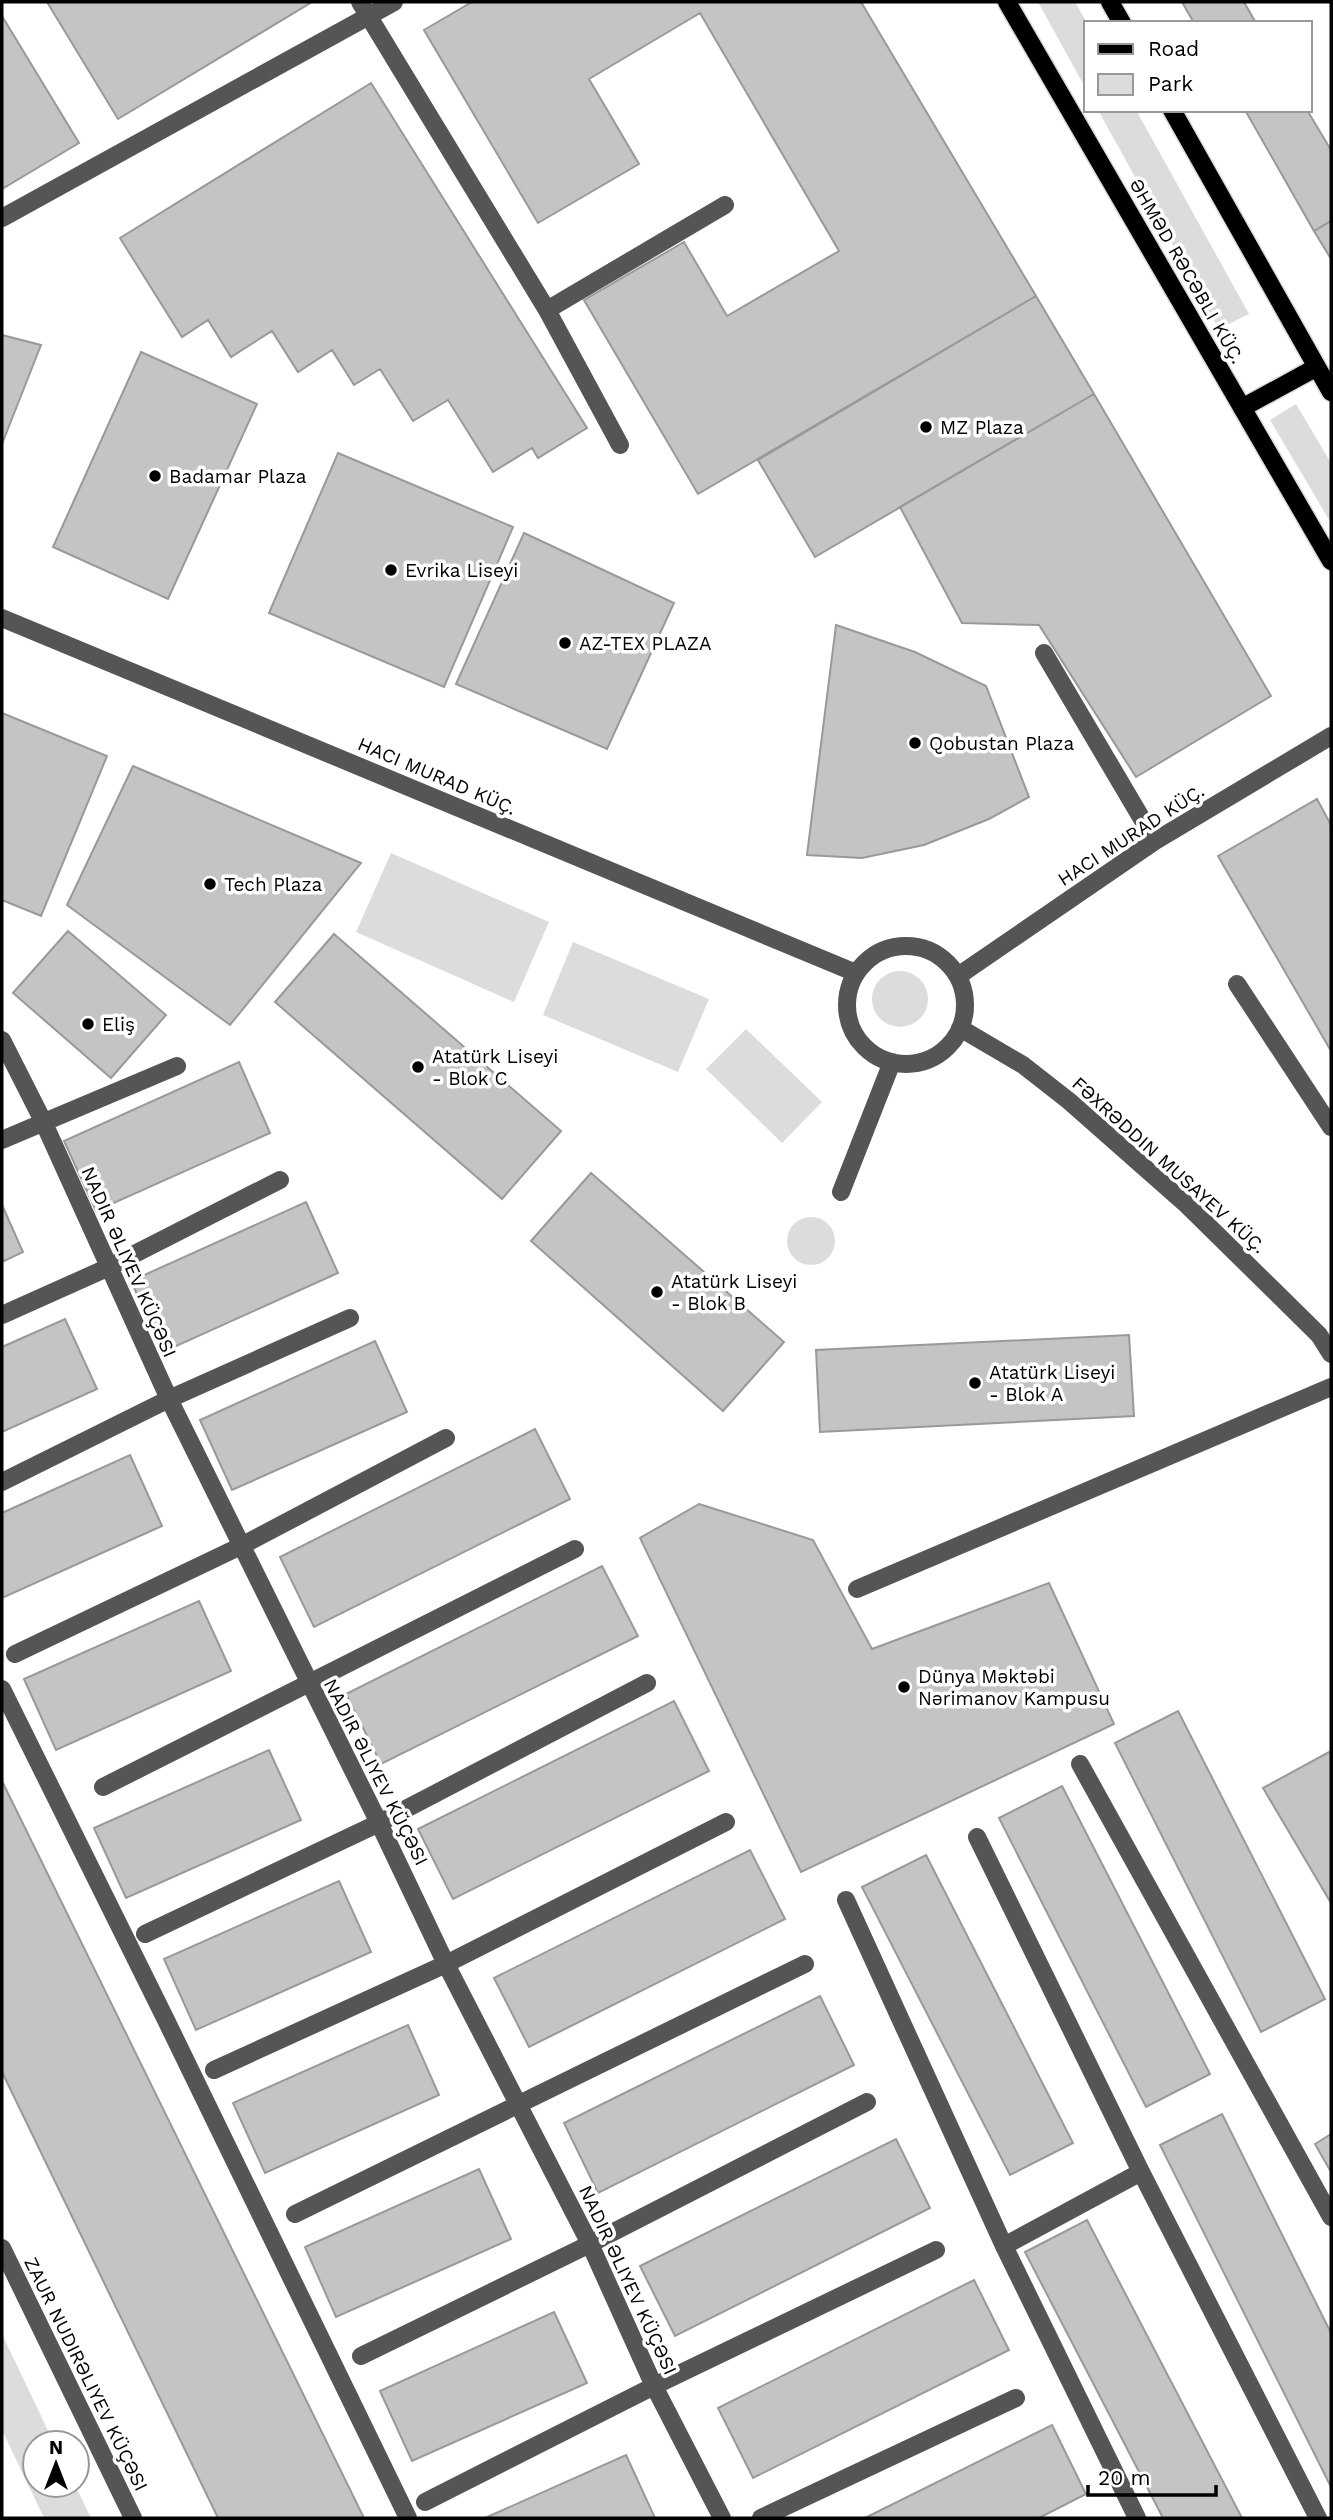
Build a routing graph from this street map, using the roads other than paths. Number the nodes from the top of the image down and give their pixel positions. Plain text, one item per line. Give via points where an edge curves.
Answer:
1 (394, 2) edge
2 (1007, 2) edge
3 (1110, 2) edge
4 (365, 9) edge
5 (1121, 21) edge
6 (1173, 112) edge
7 (725, 205) dead end
8 (2, 218) edge
9 (547, 310) junction
10 (1317, 367) junction
11 (1331, 391) edge
12 (1242, 408) junction
13 (620, 445) dead end
14 (1331, 561) edge
15 (2, 618) edge
16 (1044, 653) dead end
17 (1331, 736) edge
18 (1155, 841) junction
19 (856, 973) junction
20 (958, 976) junction
21 (1237, 984) dead end
22 (960, 1028) junction
23 (2, 1040) edge
24 (892, 1062) junction
25 (177, 1066) dead end
26 (43, 1121) junction
27 (1331, 1127) edge
28 (2, 1140) edge
29 (280, 1180) dead end
30 (841, 1192) dead end
31 (107, 1268) junction
32 (2, 1315) edge
33 (350, 1318) dead end
34 (1325, 1331) edge
35 (1331, 1354) edge
36 (1331, 1387) edge
37 (169, 1399) junction
38 (446, 1438) dead end
39 (2, 1482) edge
40 (241, 1546) junction
41 (575, 1549) dead end
42 (857, 1589) dead end
43 (15, 1654) dead end
44 (307, 1682) junction
45 (647, 1683) dead end
46 (2, 1689) edge
47 (1080, 1764) dead end
48 (103, 1787) dead end
49 (726, 1822) dead end
50 (379, 1823) junction
51 (977, 1837) dead end
52 (846, 1900) dead end
53 (145, 1934) dead end
54 (446, 1964) junction
55 (805, 1964) dead end
56 (214, 2070) dead end
57 (867, 2102) dead end
58 (516, 2104) junction
59 (1141, 2172) junction
60 (295, 2214) dead end
61 (1331, 2217) edge
62 (590, 2244) junction
63 (1004, 2246) junction
64 (2, 2248) edge
65 (936, 2250) dead end
66 (360, 2356) dead end
67 (654, 2386) junction
68 (1016, 2398) dead end
69 (425, 2502) dead end
70 (133, 2518) edge
71 (408, 2518) edge
72 (722, 2518) edge
73 (761, 2518) edge
74 (1137, 2518) edge
75 (1318, 2518) edge

1 - 4 street
2 - 12 main road, ƏHMƏD RƏCƏBLI KÜÇ.
3 - 5 main road
4 - 8 street
4 - 9 street
6 - 10 main road
7 - 9 street
9 - 13 street
10 - 11 main road
10 - 12 main road
12 - 14 main road, ƏHMƏD RƏCƏBLI KÜÇ.
15 - 19 street
16 - 18 street
17 - 18 street
18 - 20 street
19 - 20 street via 869,958 887,948 908,945 928,949
19 - 24 street via 848,991 851,1028 861,1044
20 - 22 street via 965,996
21 - 27 street
22 - 24 street via 947,1047 929,1059 911,1064
22 - 34 street, FƏXRƏDDIN MUSAYEV KÜÇ. via 1023,1065 1069,1101
23 - 26 street, NADIR ƏLIYEV KÜÇƏSI
24 - 30 street
25 - 26 street
26 - 28 street
26 - 31 street, NADIR ƏLIYEV KÜÇƏSI
29 - 31 street
31 - 32 street
31 - 37 street, NADIR ƏLIYEV KÜÇƏSI
33 - 37 street
34 - 35 street, FƏXRƏDDIN MUSAYEV KÜÇ.
36 - 42 street
37 - 39 street
37 - 40 street, NADIR ƏLIYEV KÜÇƏSI
38 - 40 street
40 - 43 street
40 - 44 street, NADIR ƏLIYEV KÜÇƏSI
41 - 44 street
44 - 48 street
44 - 50 street, NADIR ƏLIYEV KÜÇƏSI
45 - 50 street
46 - 71 street
47 - 61 street
49 - 54 street
50 - 53 street
50 - 54 street, NADIR ƏLIYEV KÜÇƏSI
51 - 59 street
52 - 63 street
54 - 56 street
54 - 58 street, NADIR ƏLIYEV KÜÇƏSI
55 - 58 street
57 - 62 street
58 - 60 street
58 - 62 street, NADIR ƏLIYEV KÜÇƏSI
59 - 63 street
59 - 75 street
62 - 66 street
62 - 67 street, NADIR ƏLIYEV KÜÇƏSI
63 - 74 street
64 - 70 street, ZAUR NUDIRƏLIYEV KÜÇƏSI
65 - 67 street
67 - 69 street
67 - 72 street, NADIR ƏLIYEV KÜÇƏSI
68 - 73 street

